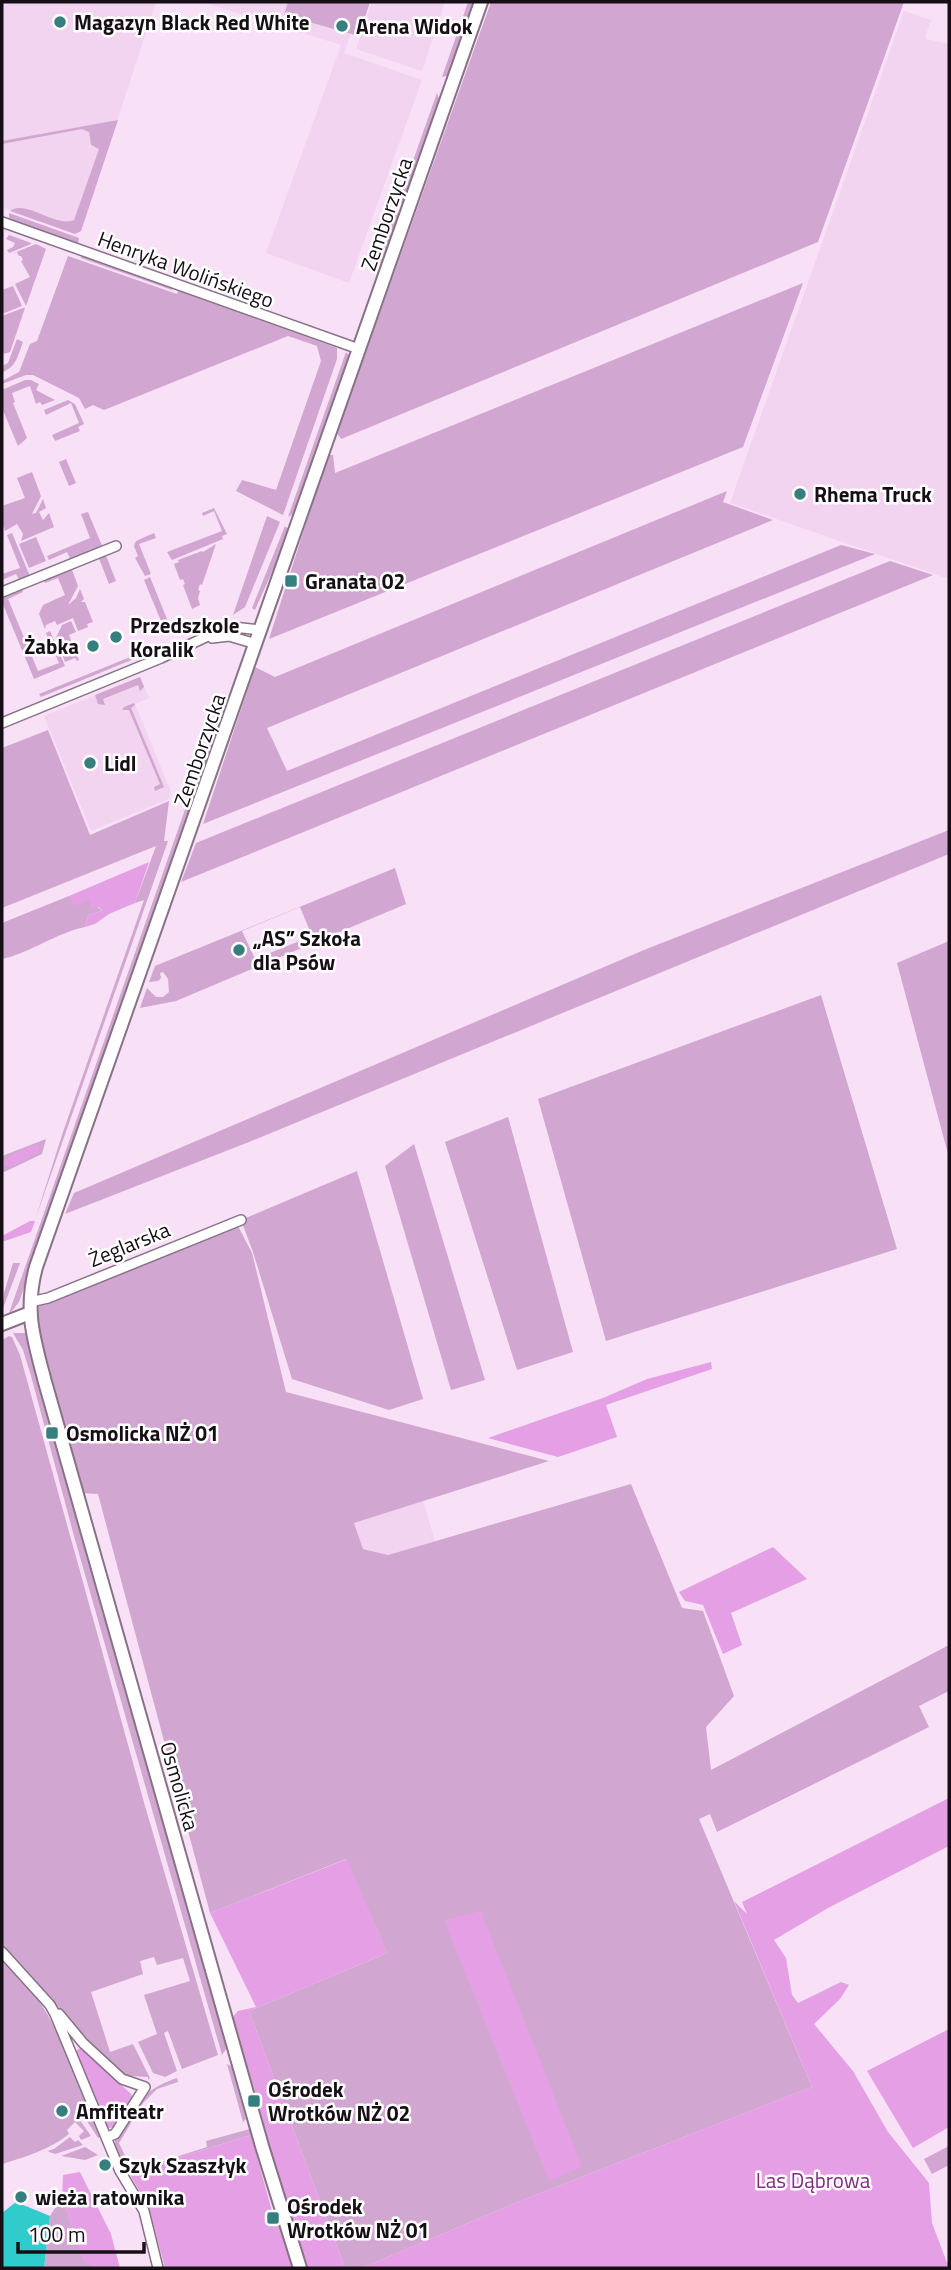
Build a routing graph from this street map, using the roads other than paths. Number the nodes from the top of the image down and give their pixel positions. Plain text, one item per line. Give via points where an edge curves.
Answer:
1 (481, 2) edge
2 (2, 222) edge
3 (359, 349) junction
4 (116, 546) dead end
5 (2, 592) edge
6 (261, 630) junction
7 (203, 639) junction
8 (256, 644) junction
9 (2, 723) edge
10 (241, 1220) dead end
11 (30, 1308) junction
12 (2, 1324) edge
13 (2, 1952) edge
14 (50, 2005) junction
15 (107, 2137) junction
16 (158, 2268) edge
17 (300, 2268) edge

1 - 3 street, Zemborzycka
2 - 3 street, Henryka Wolińskiego
3 - 6 street, Zemborzycka
4 - 5 street
6 - 7 street via 233,627
6 - 8 street, Zemborzycka
7 - 8 street via 229,636
7 - 9 street
8 - 11 street, Zemborzycka via 36,1267
10 - 11 street, Żeglarska
11 - 12 street, Żeglarska
11 - 17 street, Osmolicka via 36,1348 96,1563
13 - 14 street
14 - 15 street
14 - 15 street via 122,2079 145,2087 115,2134
15 - 16 street via 120,2171 144,2211

